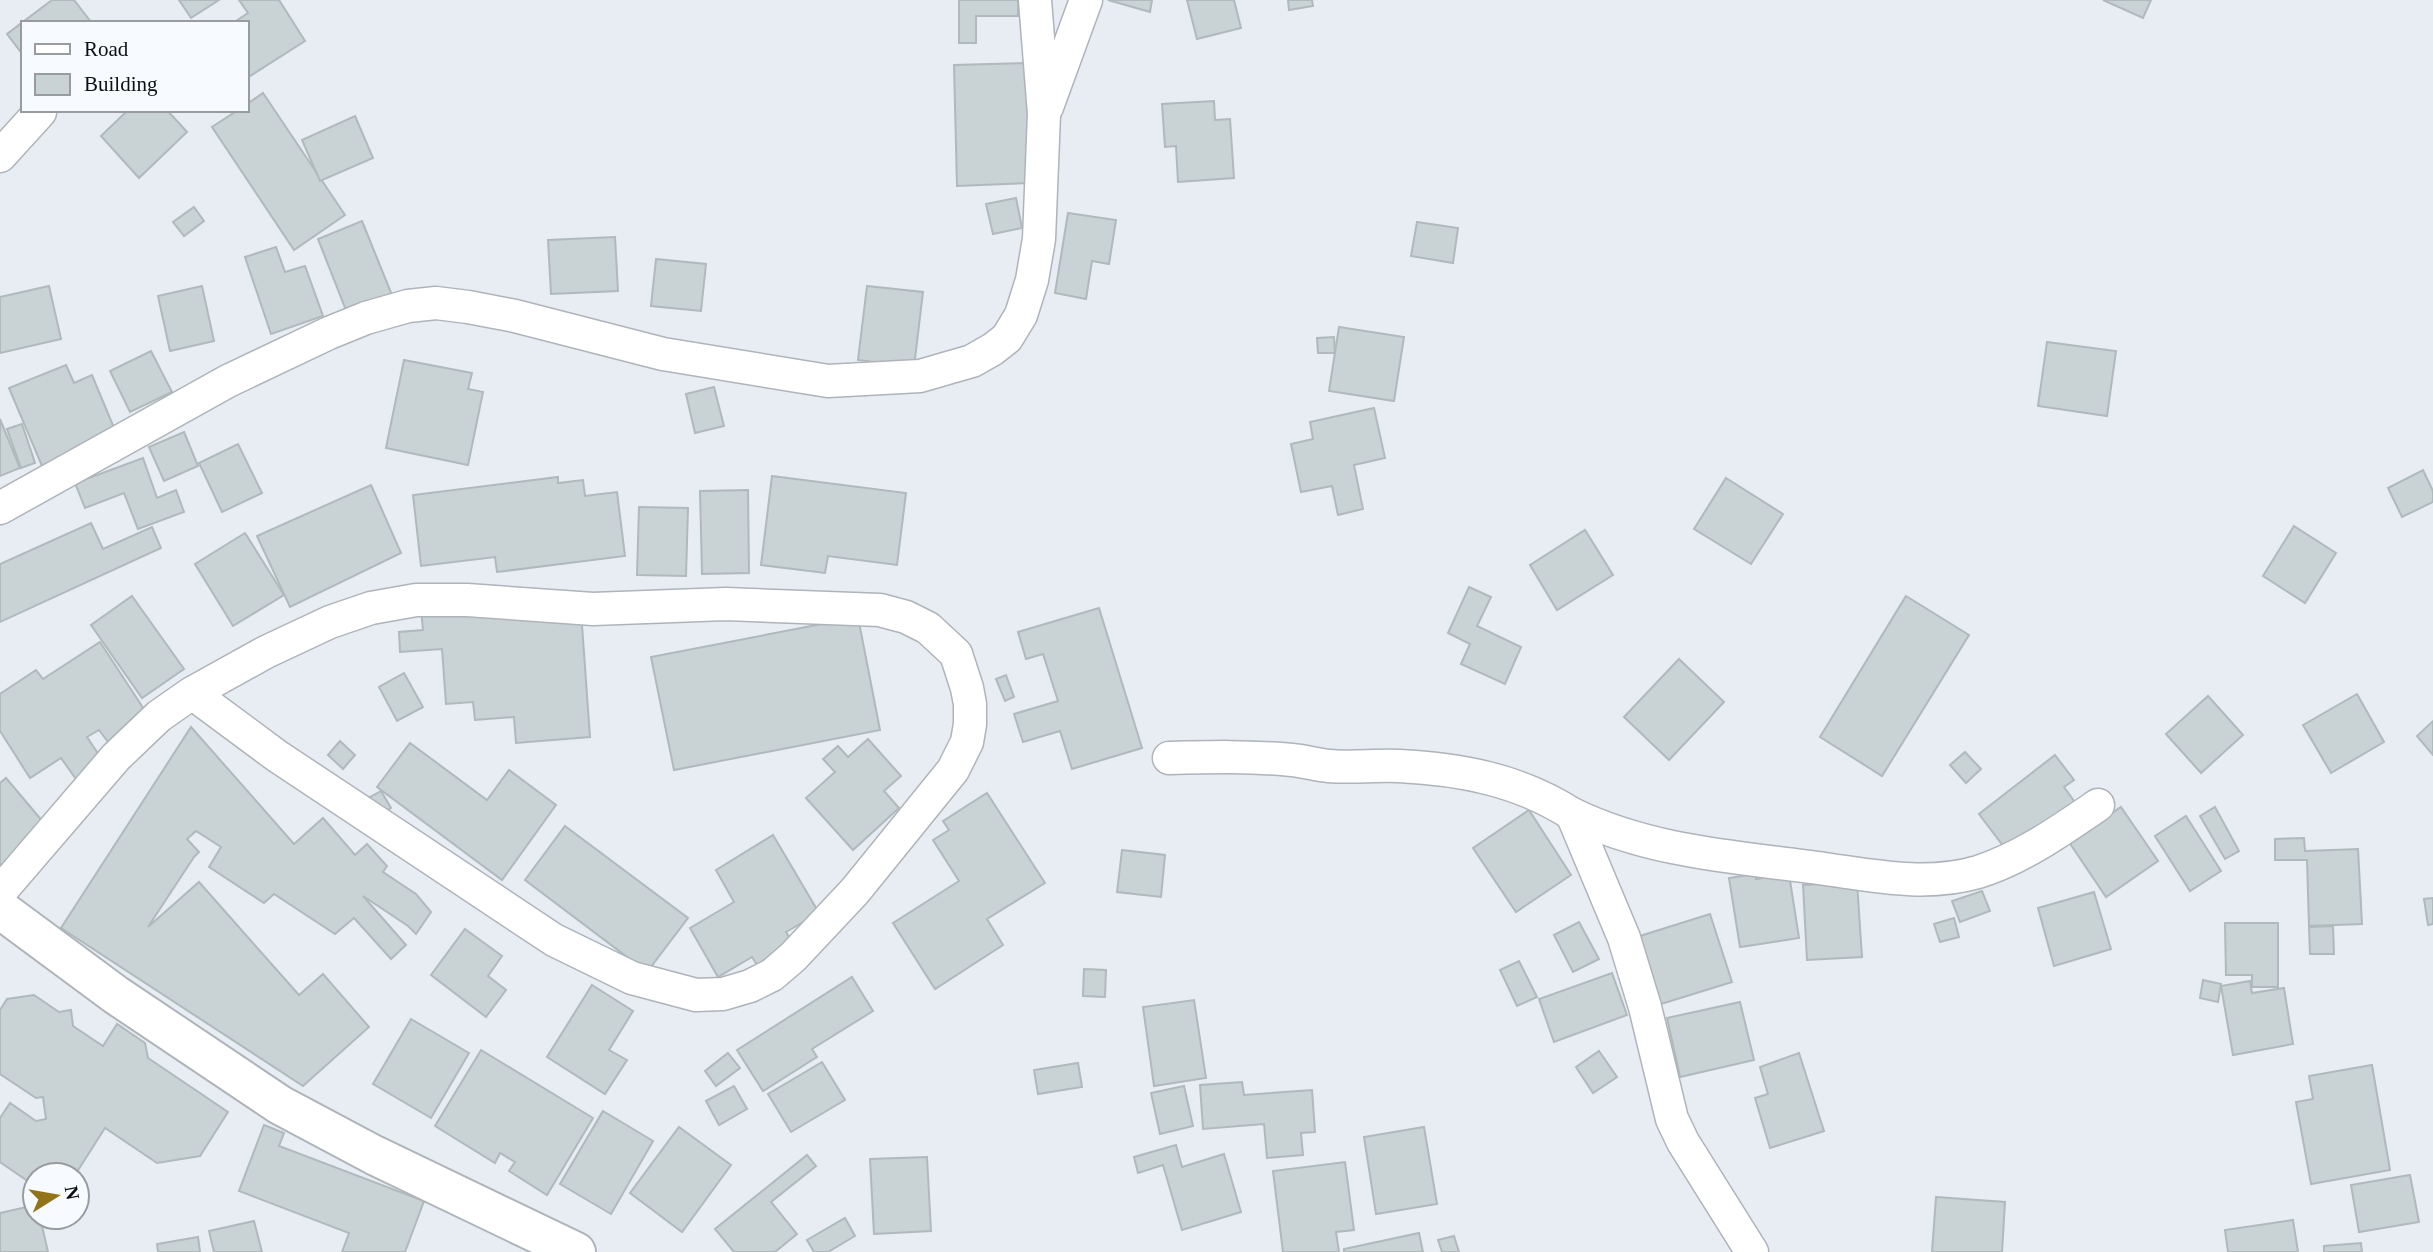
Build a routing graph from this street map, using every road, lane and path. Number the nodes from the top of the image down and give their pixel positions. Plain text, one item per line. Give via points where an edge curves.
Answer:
1 (1035, 0) edge
2 (1086, 0) edge
3 (40, 112) dead end
4 (1044, 114) junction
5 (0, 156) edge
6 (0, 508) edge
7 (192, 693) junction
8 (1168, 758) dead end
9 (2098, 805) dead end
10 (1572, 814) junction
11 (3, 915) edge
12 (576, 1252) edge
13 (1752, 1252) edge

1 - 4 street
2 - 4 street
3 - 5 street
4 - 6 street via 1039,239 1032,280 1021,315 1007,338 972,361 920,376 828,380 663,354 468,307 408,306 329,332 228,381
7 - 7 street via 330,622 416,600 593,610 726,604 880,610 928,628 956,654 968,696 970,724 967,742 953,769 855,891 793,957 750,986 696,995 632,978 554,940 277,756
7 - 11 street via 159,716 116,757
8 - 10 street via 1262,758 1327,766 1434,768 1515,785
9 - 10 street via 2028,851 1976,872 1935,879 1875,876 1680,849 1604,830
10 - 13 street via 1624,939 1672,1119
11 - 12 street via 281,1105

